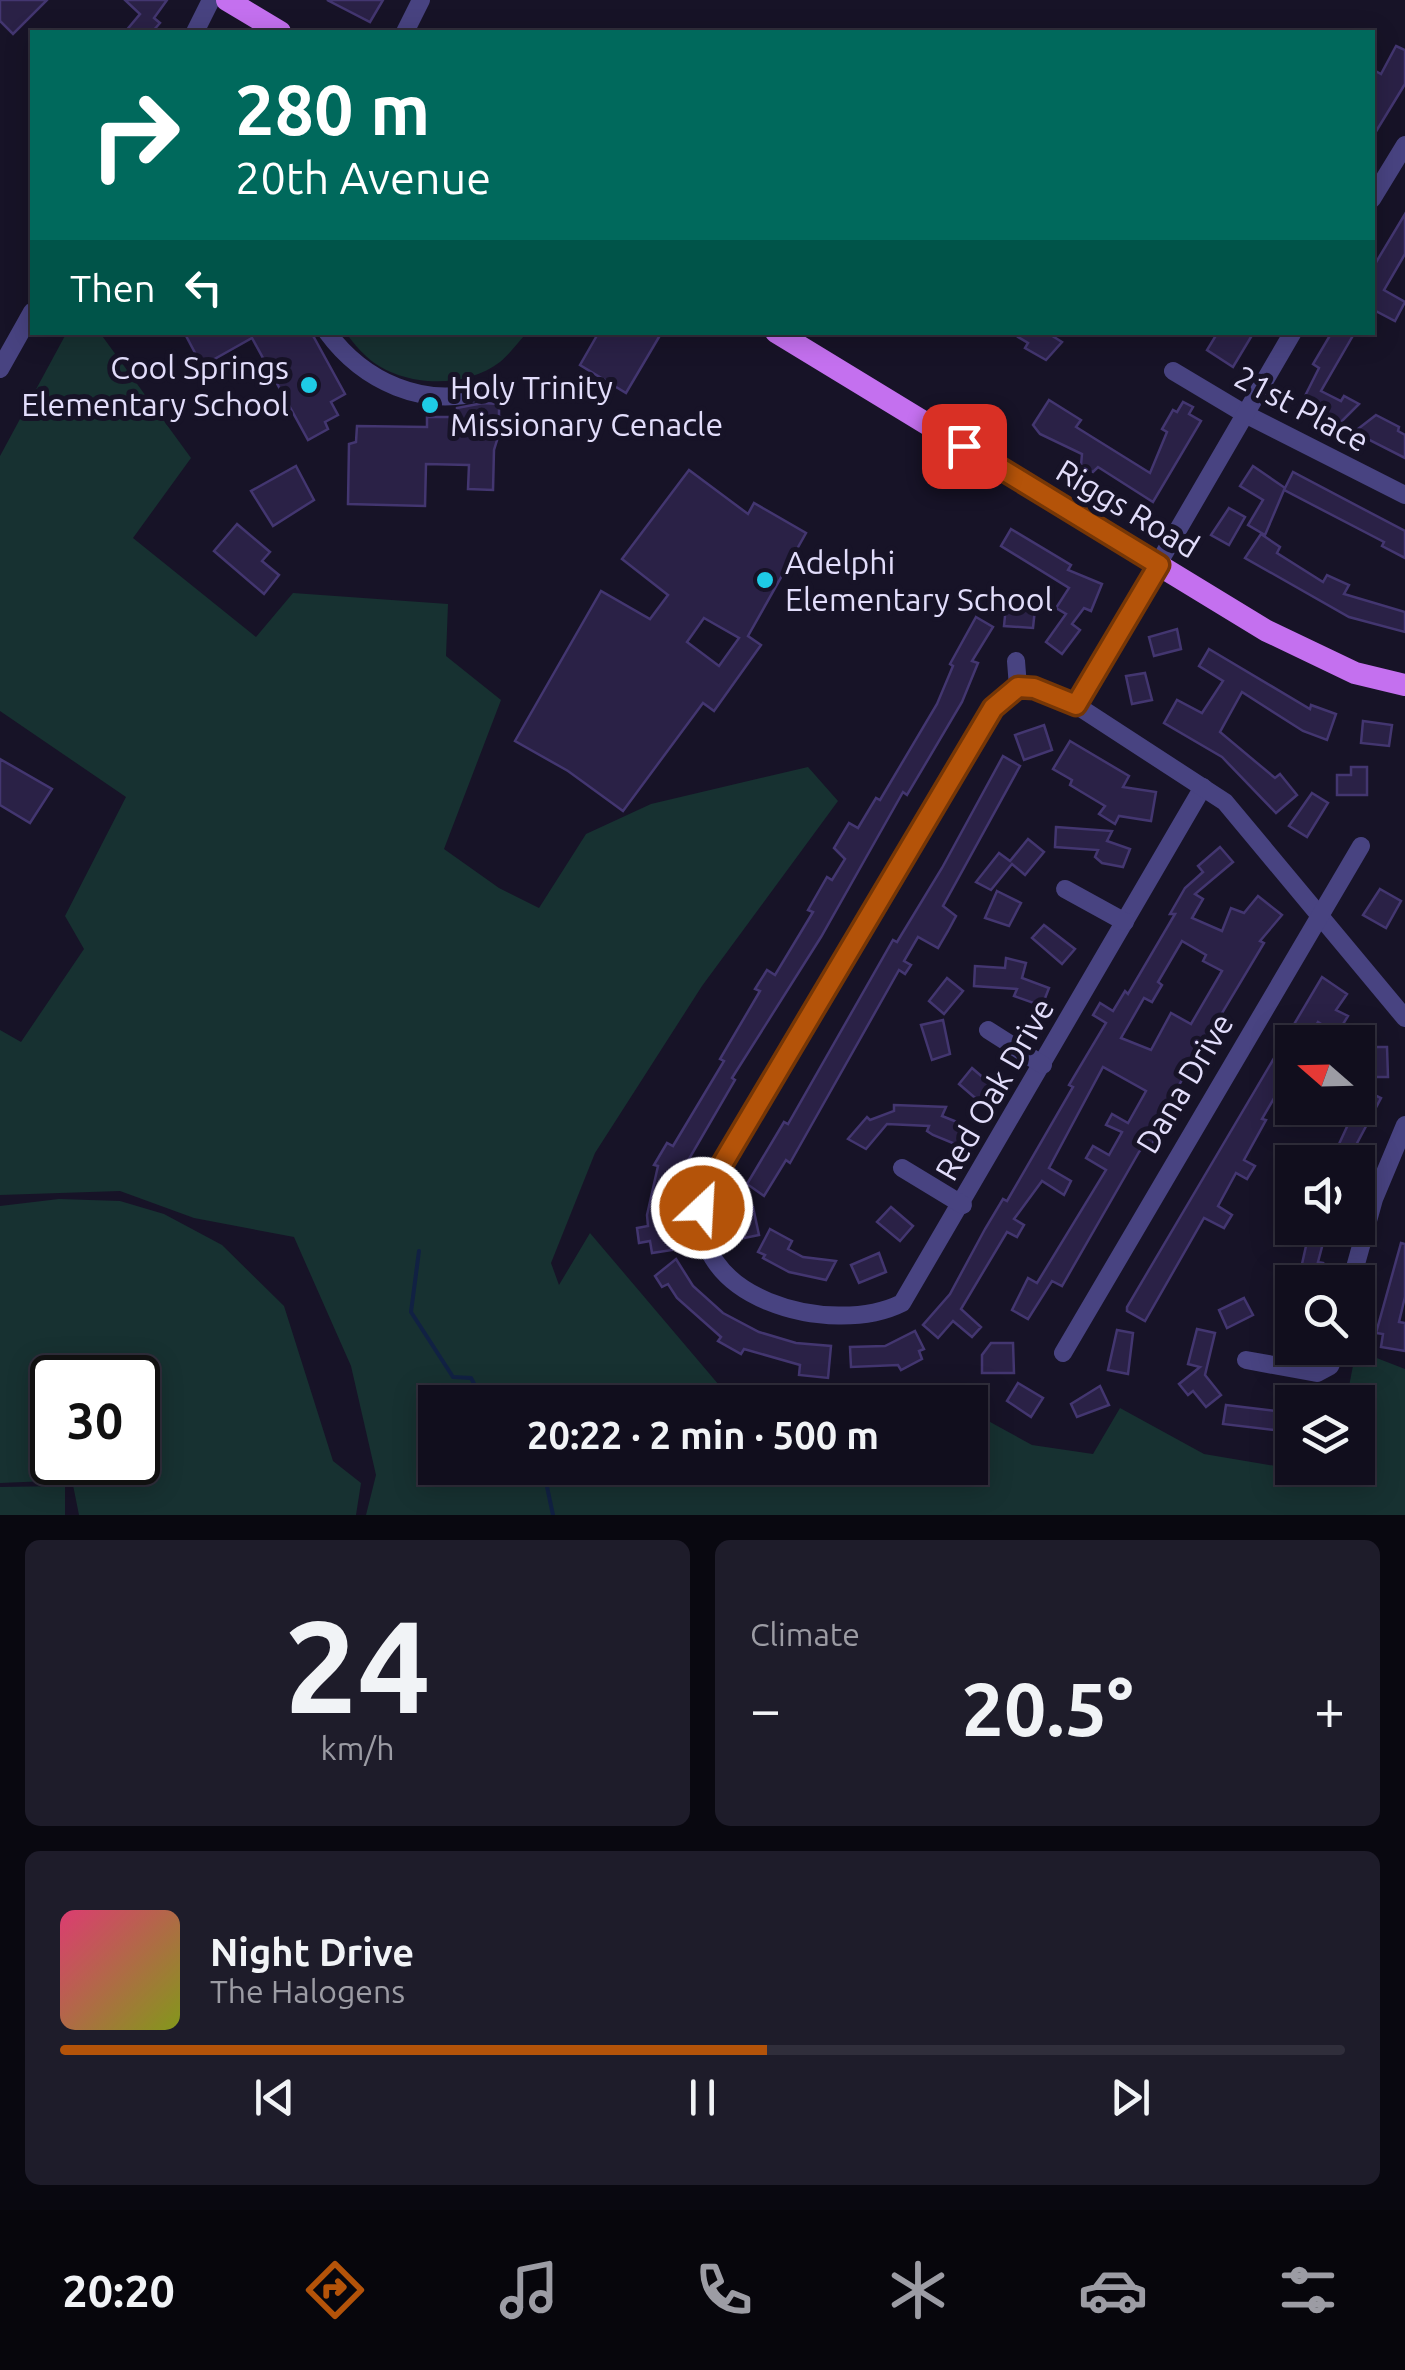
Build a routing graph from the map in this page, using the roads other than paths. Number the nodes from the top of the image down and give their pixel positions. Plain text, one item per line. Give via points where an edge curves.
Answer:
1 (211, 0) edge
2 (226, 0) edge
3 (421, 0) edge
4 (196, 30) edge
5 (277, 30) edge
6 (405, 30) edge
7 (1405, 144) edge
8 (1375, 194) edge
9 (30, 316) edge
10 (329, 335) edge
11 (781, 335) edge
12 (1292, 335) edge
13 (0, 369) edge
14 (1173, 371) dead end
15 (484, 390) dead end
16 (1245, 414) junction
17 (1405, 495) edge
18 (1159, 565) junction
19 (1016, 660) dead end
20 (1405, 685) edge
21 (1018, 687) junction
22 (1076, 705) junction
23 (1204, 788) junction
24 (1361, 846) dead end
25 (1065, 889) dead end
26 (1322, 915) junction
27 (1125, 922) junction
28 (1405, 1018) edge
29 (988, 1030) dead end
30 (1043, 1064) junction
31 (1405, 1125) edge
32 (902, 1168) dead end
33 (963, 1205) junction
34 (1356, 1265) edge
35 (1063, 1353) dead end
36 (1246, 1360) dead end
37 (1330, 1365) edge

1 - 4 street
2 - 5 main road
3 - 6 street
7 - 8 street
9 - 13 street
10 - 15 street via 358,368 388,384 425,396
11 - 18 main road, Riggs Road
12 - 16 street
14 - 16 street, 21st Place
16 - 17 street, 21st Place
16 - 18 street
18 - 20 main road, Riggs Road via 1318,657
18 - 22 street
19 - 21 street
21 - 22 street
21 - 33 street, Red Oak Drive via 993,708 705,1198 702,1226 714,1259 741,1287 802,1311 855,1316 902,1303
22 - 23 street
23 - 26 street via 1237,814
23 - 27 street, Red Oak Drive
24 - 26 street, Dana Drive
25 - 27 street
26 - 28 street
26 - 35 street, Dana Drive
27 - 30 street, Red Oak Drive
29 - 30 street
30 - 33 street, Red Oak Drive
31 - 34 street
32 - 33 street
36 - 37 street via 1317,1373

